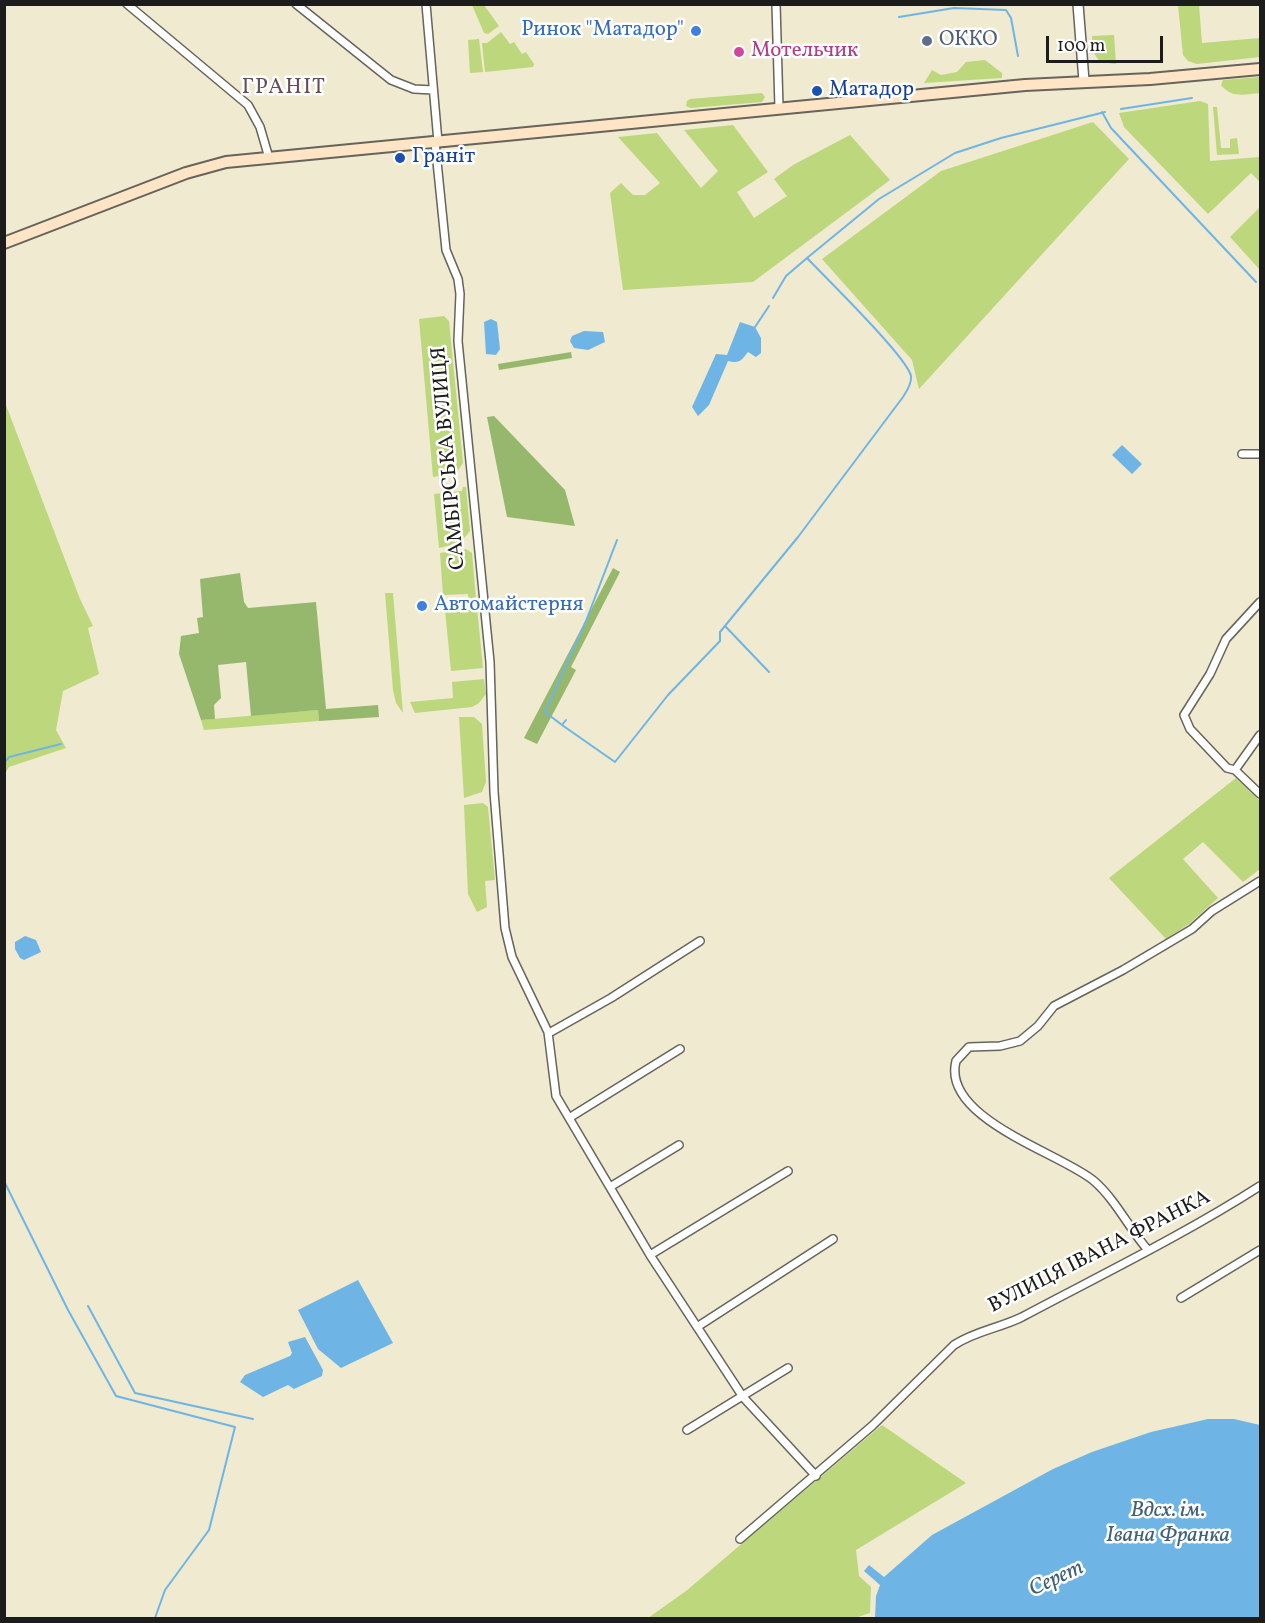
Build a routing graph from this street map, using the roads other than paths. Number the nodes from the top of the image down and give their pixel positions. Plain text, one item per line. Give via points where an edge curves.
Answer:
1 (128, 4) edge
2 (296, 4) edge
3 (426, 4) edge
4 (776, 4) edge
5 (1078, 4) edge
6 (1260, 69) edge
7 (1084, 81) junction
8 (433, 90) junction
9 (779, 108) junction
10 (436, 142) junction
11 (269, 158) junction
12 (4, 243) edge
13 (1242, 454) dead end
14 (1260, 454) edge
15 (1259, 604) edge
16 (1260, 735) edge
17 (1235, 770) junction
18 (1260, 794) edge
19 (1260, 880) edge
20 (700, 940) dead end
21 (549, 1033) junction
22 (680, 1049) dead end
23 (569, 1118) junction
24 (679, 1145) dead end
25 (788, 1171) dead end
26 (1260, 1186) edge
27 (610, 1187) junction
28 (833, 1239) dead end
29 (1147, 1249) junction
30 (1260, 1250) edge
31 (650, 1255) junction
32 (1180, 1298) dead end
33 (697, 1327) junction
34 (788, 1368) dead end
35 (743, 1397) junction
36 (687, 1430) dead end
37 (816, 1476) junction
38 (740, 1539) dead end

1 - 11 street via 238,95 255,116
2 - 8 street via 391,80 414,89
3 - 8 street, САМБІРСЬКА ВУЛИЦЯ
4 - 9 street
5 - 7 street
6 - 7 main road
7 - 9 main road
8 - 10 street, САМБІРСЬКА ВУЛИЦЯ
9 - 10 main road
10 - 11 main road
10 - 21 street, САМБІРСЬКА ВУЛИЦЯ via 446,250 460,294 458,341 490,662 494,792 505,928 512,957
11 - 12 main road via 226,162 186,173
13 - 14 street
15 - 17 street via 1226,639 1184,715 1190,729 1227,768
16 - 17 street
17 - 18 street
19 - 29 street via 1184,934 1054,1006 1020,1041 969,1047 955,1064 957,1082 972,1104 1004,1131 1094,1181
20 - 21 street
21 - 23 street, САМБІРСЬКА ВУЛИЦЯ via 556,1096
22 - 23 street
23 - 27 street, САМБІРСЬКА ВУЛИЦЯ
24 - 27 street
25 - 31 street
26 - 29 street, ВУЛИЦЯ ІВАНА ФРАНКА
27 - 31 street, САМБІРСЬКА ВУЛИЦЯ
28 - 33 street
29 - 37 street, ВУЛИЦЯ ІВАНА ФРАНКА via 1020,1318 968,1336 954,1345
30 - 32 street
31 - 33 street, САМБІРСЬКА ВУЛИЦЯ
33 - 35 street, САМБІРСЬКА ВУЛИЦЯ
34 - 35 street
35 - 36 street
35 - 37 street, САМБІРСЬКА ВУЛИЦЯ
37 - 38 street, ВУЛИЦЯ ІВАНА ФРАНКА

